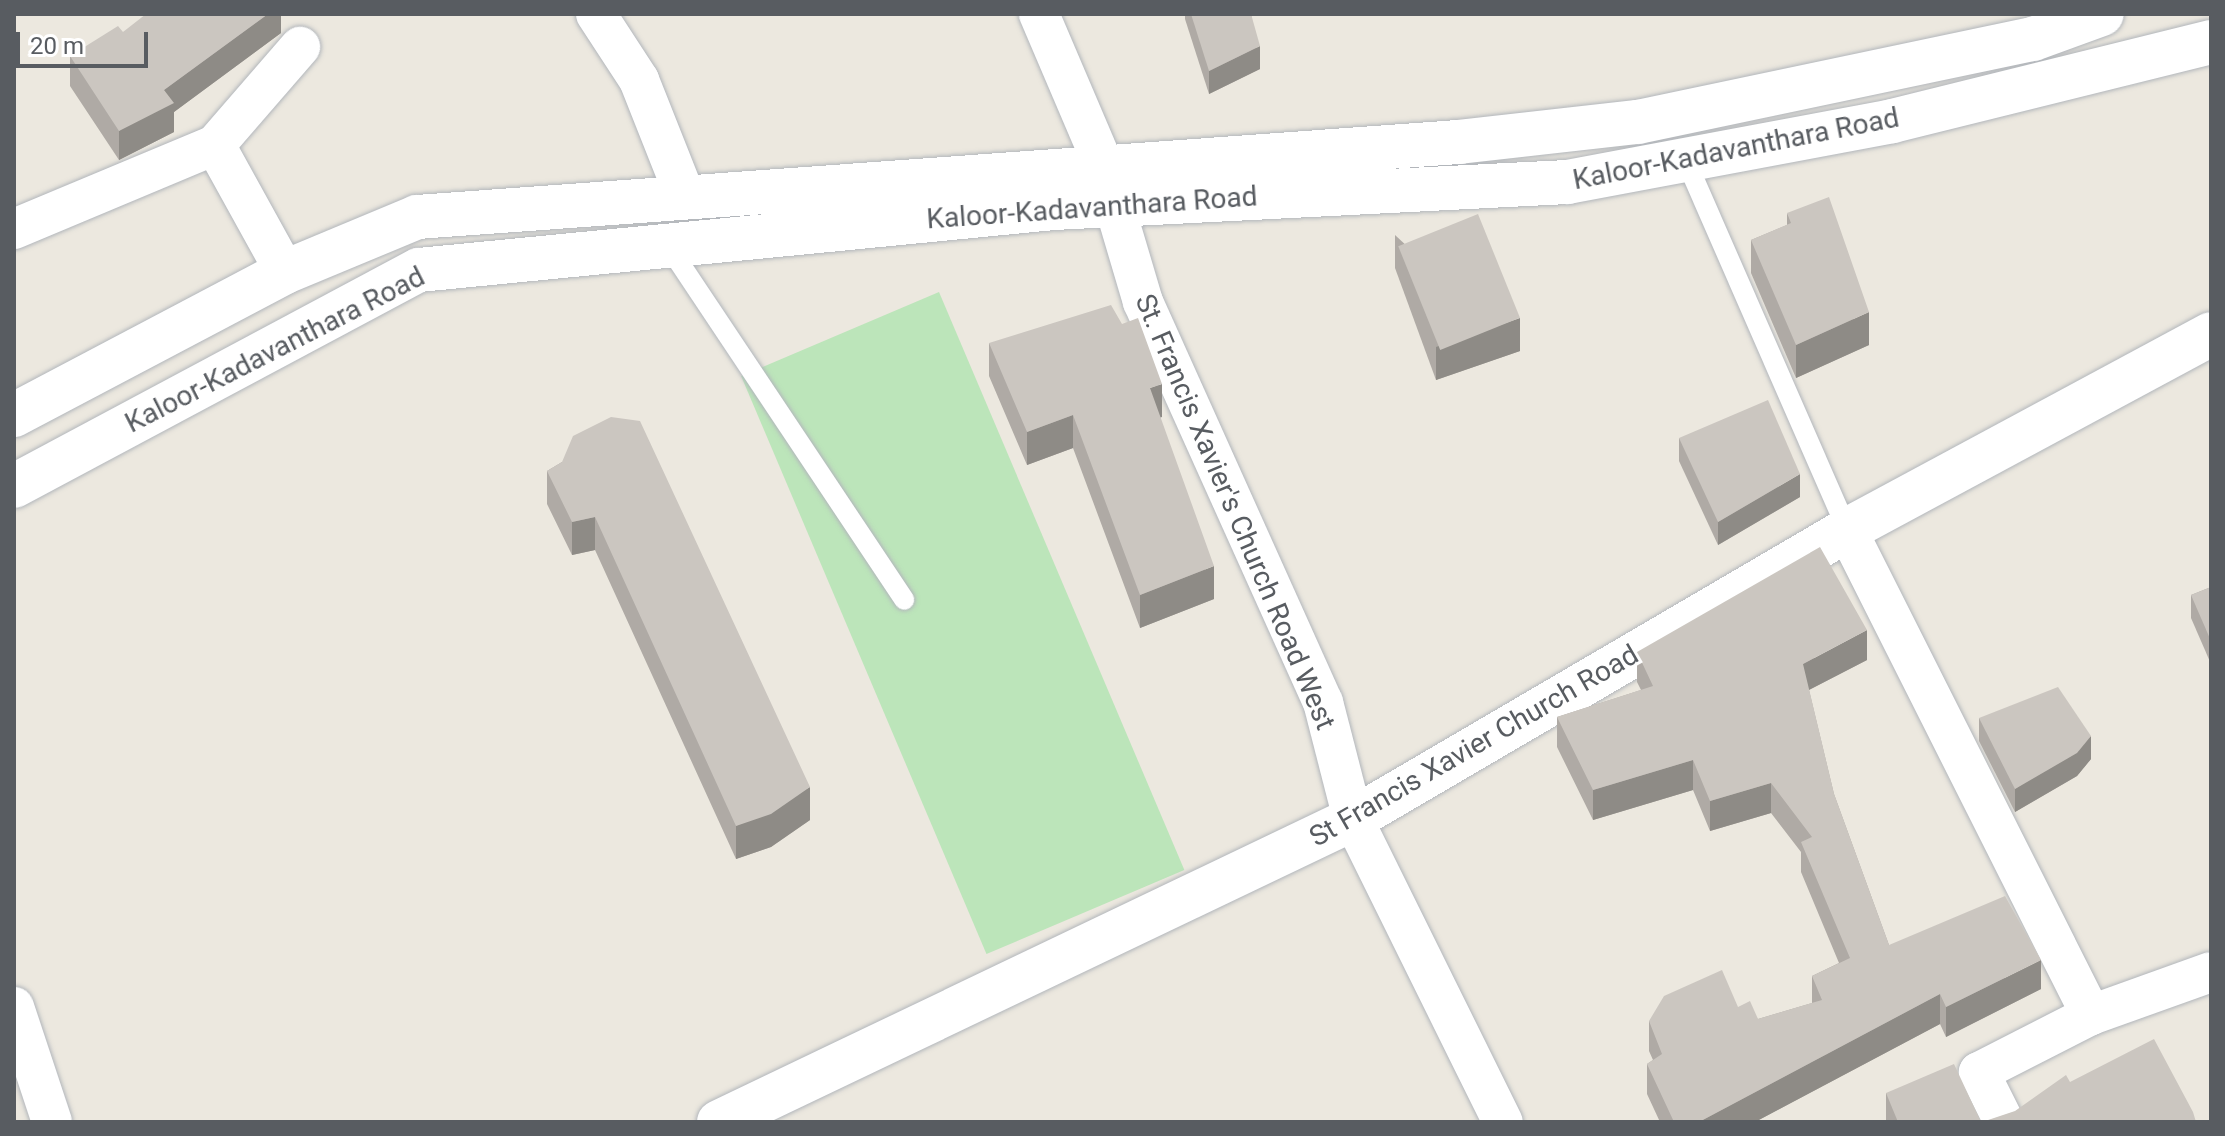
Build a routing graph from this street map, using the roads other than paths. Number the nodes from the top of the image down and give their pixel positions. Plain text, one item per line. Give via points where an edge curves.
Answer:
1 (596, 14) edge
2 (1039, 14) edge
3 (2080, 18) edge
4 (2211, 42) edge
5 (300, 47) dead end
6 (215, 145) junction
7 (1687, 163) junction
8 (1110, 186) junction
9 (685, 196) junction
10 (14, 229) edge
11 (687, 244) junction
12 (285, 272) junction
13 (2211, 334) edge
14 (14, 415) edge
15 (14, 486) edge
16 (1847, 530) junction
17 (904, 600) dead end
18 (1353, 819) junction
19 (2211, 972) edge
20 (14, 1007) edge
21 (2091, 1015) junction
22 (52, 1122) edge
23 (719, 1122) edge
24 (1503, 1122) edge
25 (2004, 1122) edge

1 - 9 street via 639,80
2 - 8 street, St. Francis Xavier's Church Road West
3 - 8 main road, Kaloor-Kadavanthara Road via 1638,122
4 - 7 main road, Kaloor-Kadavanthara Road via 2159,60
5 - 6 street
6 - 10 street
6 - 12 street
7 - 8 main road, Kaloor-Kadavanthara Road via 1567,182
7 - 16 lane
8 - 9 main road, Kaloor-Kadavanthara Road
8 - 11 main road, Kaloor-Kadavanthara Road
8 - 18 street, St. Francis Xavier's Church Road West via 1143,302 1323,702
9 - 11 main road
9 - 12 main road, Kaloor-Kadavanthara Road via 417,217
11 - 15 main road, Kaloor-Kadavanthara Road via 419,270
11 - 17 lane
12 - 14 main road, Kaloor-Kadavanthara Road
13 - 16 main road, St Francis Xavier Church Road
16 - 18 main road, St Francis Xavier Church Road
16 - 21 street
18 - 23 main road, St Francis Xavier Church Road
18 - 24 street, St. Francis Xavier's Church Road West
19 - 21 street
20 - 22 street
21 - 25 street via 1979,1072

